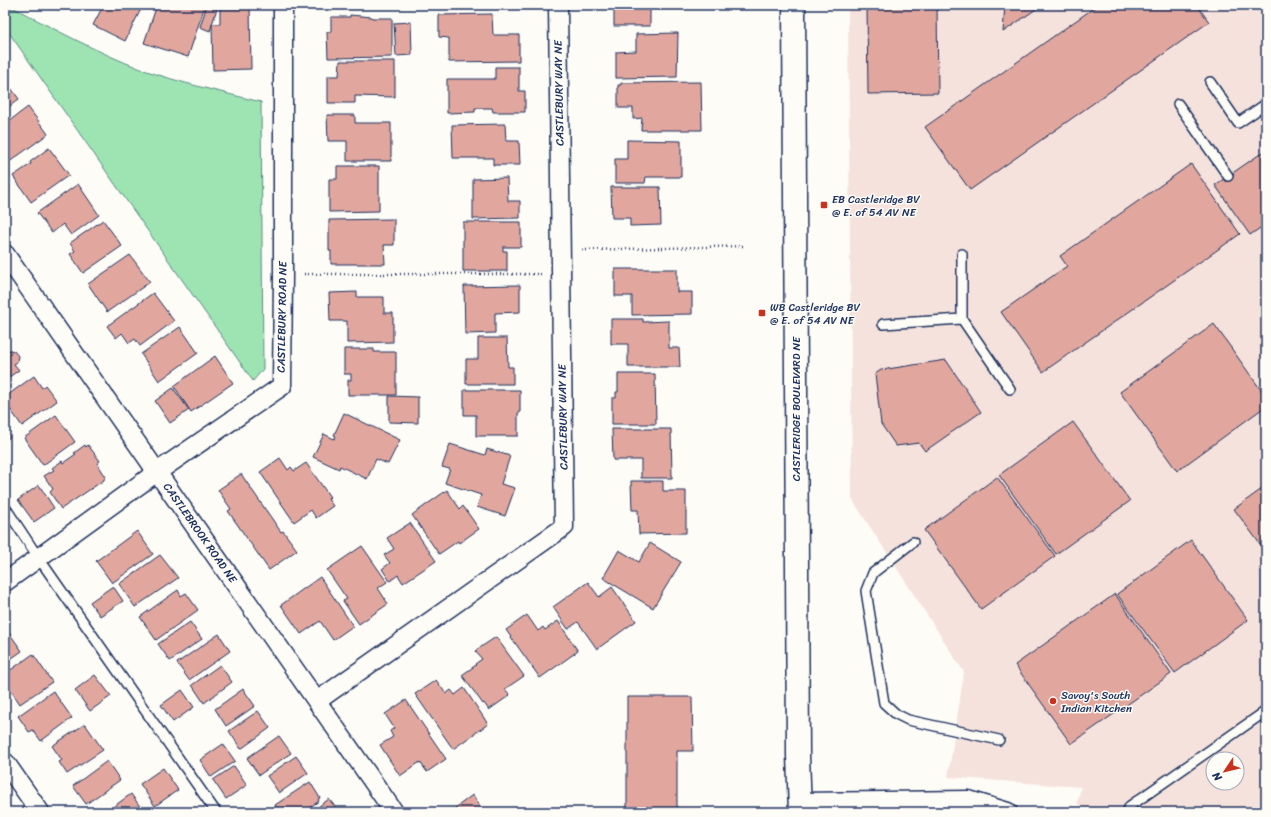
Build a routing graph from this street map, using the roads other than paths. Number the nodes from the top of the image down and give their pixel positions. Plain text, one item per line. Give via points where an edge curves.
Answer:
1 (283, 5) edge
2 (558, 5) edge
3 (794, 5) edge
4 (1210, 82) dead end
5 (1178, 104) dead end
6 (1266, 104) edge
7 (1228, 176) dead end
8 (5, 254) edge
9 (962, 254) dead end
10 (962, 319) junction
11 (883, 324) dead end
12 (1010, 389) dead end
13 (157, 472) junction
14 (5, 508) edge
15 (914, 542) dead end
16 (38, 557) junction
17 (5, 582) edge
18 (317, 701) junction
19 (1266, 711) edge
20 (999, 740) dead end
21 (5, 762) edge
22 (800, 807) edge
23 (40, 812) edge
24 (216, 812) edge
25 (394, 812) edge
26 (1008, 812) edge
27 (1127, 812) edge

1 - 13 street, CASTLEBURY ROAD NE via 282,386
2 - 18 street, CASTLEBURY WAY NE via 564,527
3 - 22 street, CASTLERIDGE BOULEVARD NE
4 - 6 lane via 1238,123
5 - 7 lane
8 - 13 street, CASTLEBROOK ROAD NE
9 - 10 lane
10 - 11 lane
10 - 12 lane
13 - 16 street, CASTLEBURY ROAD NE
13 - 18 street, CASTLEBROOK ROAD NE
14 - 16 lane
15 - 20 lane via 873,573 866,591 884,703 896,714 908,720
16 - 17 street, CASTLEBURY ROAD NE
16 - 24 lane
18 - 25 street, CASTLEBROOK ROAD NE
19 - 27 lane via 1130,806
21 - 23 street
22 - 26 street via 969,800

